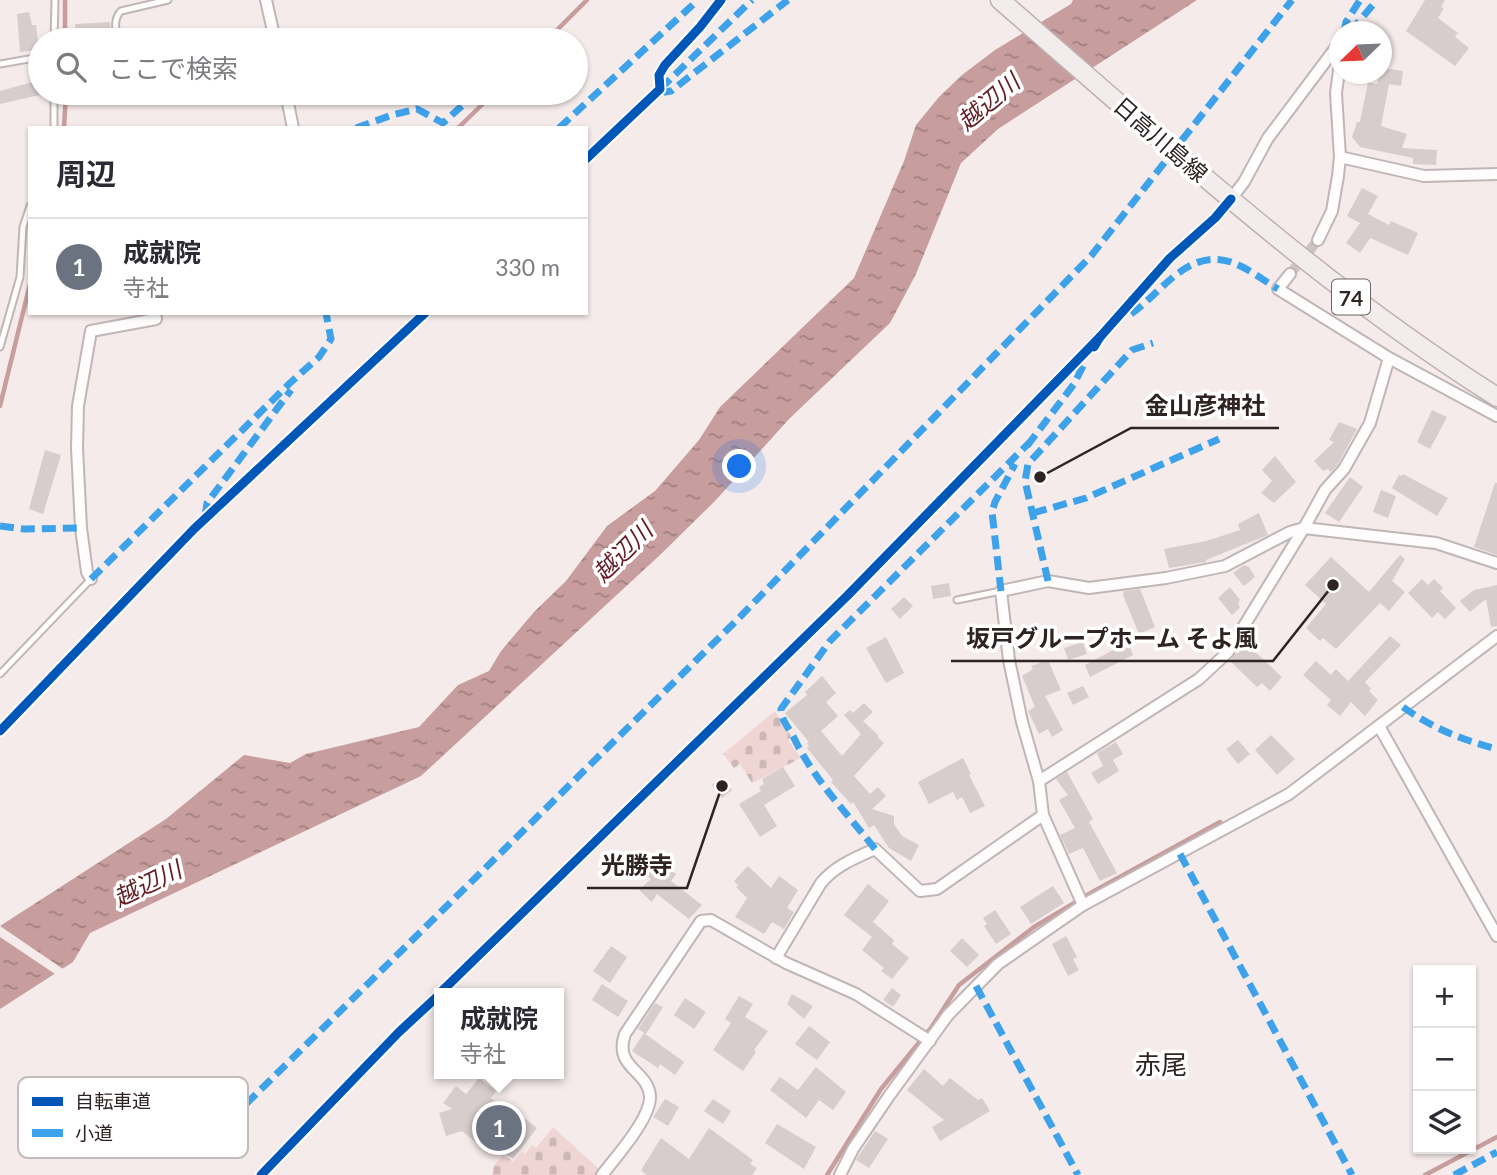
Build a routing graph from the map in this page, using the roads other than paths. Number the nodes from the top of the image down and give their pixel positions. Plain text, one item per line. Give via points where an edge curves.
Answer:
1 (55, 0) edge
2 (168, 0) edge
3 (266, 0) edge
4 (1000, 0) edge
5 (54, 28) edge
6 (116, 28) edge
7 (272, 28) edge
8 (1329, 56) edge
9 (28, 59) edge
10 (0, 64) edge
11 (1337, 84) edge
12 (54, 105) edge
13 (288, 105) edge
14 (54, 126) edge
15 (293, 126) edge
16 (1340, 157) junction
17 (1497, 174) edge
18 (1231, 199) junction
19 (28, 212) edge
20 (1318, 240) tunnel mouth
21 (1290, 274) tunnel mouth
22 (155, 315) edge
23 (0, 347) edge
24 (1389, 358) junction
25 (1497, 397) edge
26 (1497, 416) edge
27 (1304, 528) junction
28 (1497, 563) edge
29 (91, 579) joint
30 (1001, 591) junction
31 (957, 600) dead end
32 (1497, 636) edge
33 (0, 674) edge
34 (1379, 726) junction
35 (1039, 781) junction
36 (1043, 815) junction
37 (1083, 905) junction
38 (1497, 936) edge
39 (776, 958) junction
40 (926, 1038) junction
41 (603, 1175) edge
42 (839, 1175) edge

1 - 5 lane
2 - 6 lane via 121,11 116,15
3 - 7 street
4 - 18 main road, 日高川島線 / 74
8 - 18 street via 1268,138
9 - 10 lane
11 - 16 street
12 - 14 lane
13 - 15 street
16 - 17 street via 1424,177
16 - 20 street via 1332,211
18 - 25 main road, 日高川島線 / 74 via 1342,290
19 - 23 lane via 20,277
21 - 24 street via 1278,289
22 - 29 street via 156,319 92,331 78,406 81,528
24 - 26 street
24 - 27 street via 1370,423
27 - 28 street via 1436,543
27 - 30 street via 1225,566 1089,588 1048,581
27 - 35 street via 1218,662 1199,679
29 - 33 lane
30 - 31 lane
30 - 35 street via 1009,660
32 - 34 street
34 - 37 street via 1289,794
34 - 38 street
35 - 36 street
36 - 37 street
36 - 39 street via 937,889 920,891 875,849 850,861 821,883
37 - 40 street via 998,964
39 - 40 street via 856,994
39 - 41 street via 710,920 701,921 625,1034 625,1060 648,1087 649,1102 641,1122
40 - 42 street

